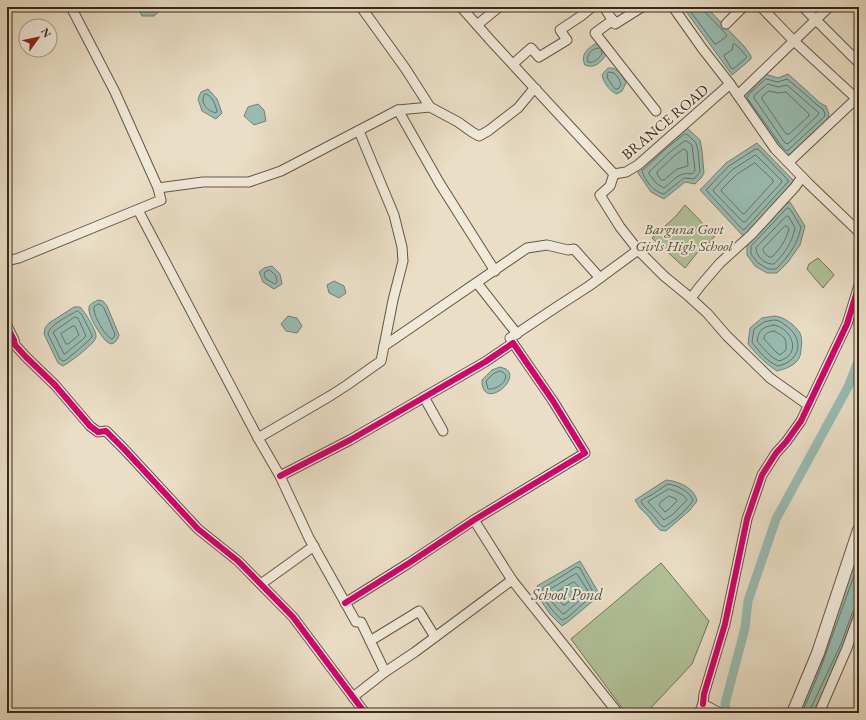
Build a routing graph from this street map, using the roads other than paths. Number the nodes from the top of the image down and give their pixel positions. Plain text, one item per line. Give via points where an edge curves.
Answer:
1 (71, 7) edge
2 (361, 7) edge
3 (462, 7) edge
4 (499, 7) edge
5 (592, 7) edge
6 (604, 7) edge
7 (642, 7) edge
8 (673, 7) edge
9 (743, 7) edge
10 (761, 7) edge
11 (803, 7) edge
12 (828, 7) edge
13 (815, 19) junction
14 (613, 20) junction
15 (726, 24) dead end
16 (477, 25) junction
17 (794, 40) junction
18 (513, 64) junction
19 (859, 64) edge
20 (730, 84) junction
21 (536, 89) junction
22 (738, 96) junction
23 (858, 98) edge
24 (430, 107) junction
25 (398, 110) junction
26 (656, 111) dead end
27 (359, 130) junction
28 (788, 162) junction
29 (614, 174) junction
30 (802, 177) junction
31 (158, 188) junction
32 (138, 210) junction
33 (859, 232) edge
34 (638, 250) junction
35 (7, 261) edge
36 (495, 271) junction
37 (600, 278) junction
38 (477, 283) junction
39 (859, 284) edge
40 (691, 298) junction
41 (7, 326) edge
42 (517, 334) junction
43 (512, 343) junction
44 (384, 346) junction
45 (424, 397) junction
46 (808, 406) junction
47 (442, 431) dead end
48 (258, 438) junction
49 (280, 476) junction
50 (474, 520) junction
51 (859, 530) edge
52 (314, 546) junction
53 (512, 580) junction
54 (261, 584) junction
55 (344, 604) junction
56 (859, 615) edge
57 (435, 637) junction
58 (370, 641) junction
59 (385, 672) junction
60 (353, 697) junction
61 (703, 704) junction
62 (365, 713) edge
63 (618, 713) edge
64 (699, 713) edge
65 (720, 713) edge
66 (793, 713) edge
67 (819, 713) edge

1 - 31 street via 115,92
2 - 24 street
3 - 16 street
4 - 16 street
5 - 18 street via 560,30 567,40 539,57 531,48
6 - 14 street
7 - 14 street via 615,24
8 - 20 street
9 - 15 street
10 - 17 street
11 - 13 street
12 - 13 street
13 - 17 street
13 - 19 street
14 - 26 street via 595,32
16 - 18 street
17 - 22 street
17 - 23 street
18 - 21 street
20 - 22 street
20 - 29 street, BRANCE ROAD via 638,165 626,172
21 - 24 street via 518,108 479,136
21 - 29 street
22 - 28 street via 775,149
23 - 28 street
24 - 25 street
25 - 27 street
25 - 36 street via 440,184
27 - 31 street via 281,171 249,182 204,182
27 - 44 street via 394,216 402,247 403,262
28 - 30 street
29 - 34 street via 610,186 600,195
30 - 33 street
30 - 40 street via 751,235 720,263
31 - 32 street via 161,200
32 - 35 street
32 - 48 street
34 - 37 street
34 - 40 street
36 - 37 street via 527,248 547,245 574,249
36 - 38 street
37 - 42 street
38 - 42 street
38 - 44 street
39 - 46 street via 847,324
40 - 46 street via 770,378
41 - 54 street via 15,345 55,385 90,426 98,432 106,432 198,529 238,561
42 - 43 street via 510,338
43 - 45 street via 485,362
43 - 50 street via 553,401 585,454
44 - 48 street via 381,361 341,389
45 - 47 street
45 - 49 street via 350,440
46 - 61 street via 801,421 762,475 746,519 725,624
48 - 49 street
49 - 52 street
50 - 53 street
50 - 55 street
51 - 66 street via 818,653
52 - 54 street
52 - 55 street
53 - 57 street
53 - 63 street
54 - 60 street via 293,617
55 - 58 street via 356,622 361,622
56 - 67 street
57 - 58 street via 419,611
57 - 59 street
58 - 59 street
59 - 60 street
60 - 62 street
61 - 64 street
61 - 65 street

